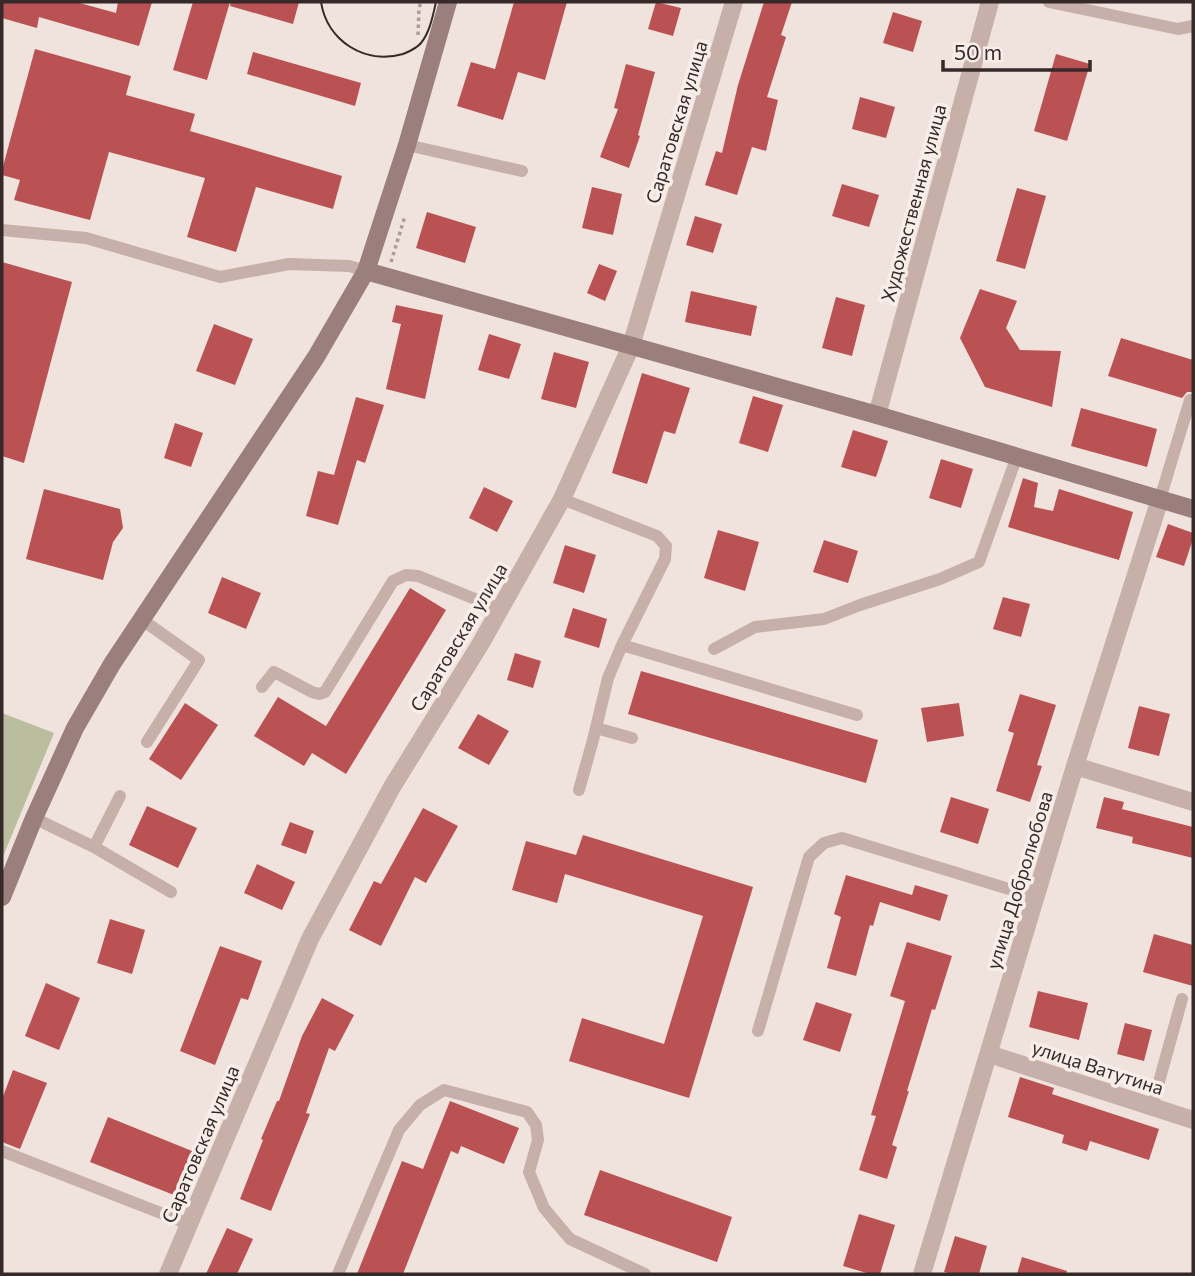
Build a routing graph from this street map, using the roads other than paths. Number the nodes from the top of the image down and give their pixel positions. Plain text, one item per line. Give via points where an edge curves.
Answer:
1 (449, 2) edge
2 (734, 2) edge
3 (990, 2) edge
4 (1049, 2) edge
5 (1091, 6) edge
6 (1193, 26) edge
7 (407, 145) junction
8 (522, 171) dead end
9 (2, 230) edge
10 (366, 271) junction
11 (631, 346) junction
12 (1190, 400) dead end
13 (877, 415) junction
14 (1017, 456) junction
15 (562, 499) junction
16 (1160, 499) junction
17 (1193, 509) edge
18 (500, 609) junction
19 (141, 619) junction
20 (622, 645) junction
21 (714, 649) dead end
22 (262, 687) dead end
23 (857, 715) dead end
24 (596, 728) junction
25 (632, 738) dead end
26 (147, 742) dead end
27 (1075, 766) junction
28 (579, 790) dead end
29 (120, 796) dead end
30 (1193, 802) edge
31 (34, 818) junction
32 (94, 847) junction
33 (171, 891) dead end
34 (2, 897) edge
35 (1035, 897) junction
36 (1182, 999) dead end
37 (758, 1031) dead end
38 (989, 1054) junction
39 (1152, 1107) junction
40 (1193, 1120) edge
41 (2, 1151) edge
42 (189, 1224) junction
43 (168, 1274) edge
44 (338, 1274) edge
45 (645, 1274) edge
46 (922, 1274) edge

1 - 7 main road
2 - 11 street, Саратовская улица
3 - 13 street, Художественная улица
4 - 5 lane
5 - 6 lane via 1178,29
7 - 8 lane
7 - 10 main road
9 - 10 lane via 86,238 220,277 289,264
10 - 11 main road
10 - 19 main road via 316,357
11 - 13 main road
11 - 15 street, Саратовская улица
12 - 16 lane
13 - 14 main road
14 - 16 main road
14 - 21 lane via 979,562 824,619 755,627
15 - 18 street, Саратовская улица
15 - 20 lane via 657,536 666,546 665,559
16 - 17 main road
16 - 27 street, улица Добролюбова
18 - 22 lane via 407,575 393,581 326,692 312,692 274,672
18 - 42 street, Саратовская улица via 392,788 310,939
19 - 26 lane via 199,660
19 - 31 main road via 75,727
20 - 23 lane
20 - 24 lane
24 - 25 lane
24 - 28 lane
27 - 30 street
27 - 35 street, улица Добролюбова
29 - 32 lane
31 - 32 lane
31 - 34 main road
32 - 33 lane
35 - 37 lane via 842,838 824,843 808,857
35 - 38 street, улица Добролюбова
36 - 39 lane
38 - 39 street, улица Ватутина
38 - 46 street, улица Добролюбова
39 - 40 street, улица Ватутина
41 - 42 lane
42 - 43 street, Саратовская улица
44 - 45 lane via 399,1130 419,1105 444,1090 527,1112 536,1125 538,1140 529,1172 544,1208 570,1239

